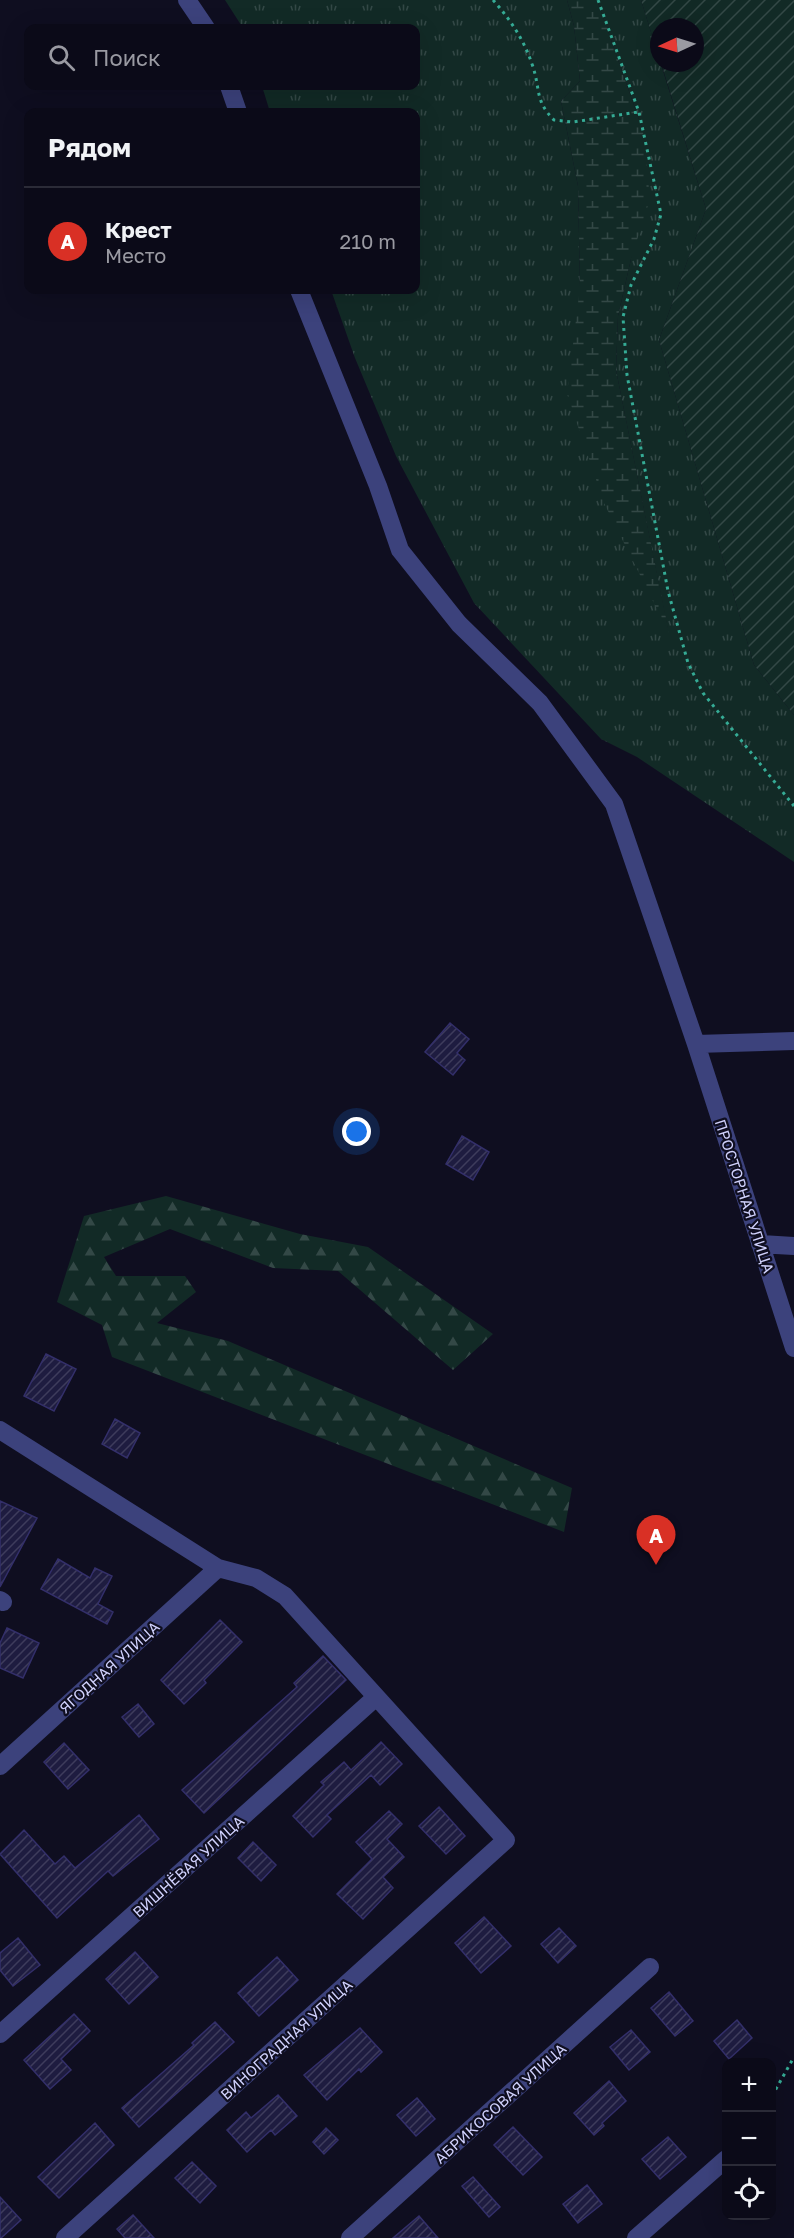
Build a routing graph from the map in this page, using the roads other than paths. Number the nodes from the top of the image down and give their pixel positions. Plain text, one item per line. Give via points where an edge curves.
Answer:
1 (187, 0) edge
2 (203, 24) edge
3 (230, 90) edge
4 (237, 108) edge
5 (301, 294) edge
6 (794, 1041) edge
7 (696, 1044) junction
8 (760, 1244) junction
9 (794, 1246) edge
10 (794, 1348) edge
11 (0, 1430) edge
12 (218, 1568) junction
13 (375, 1698) junction
14 (0, 1766) edge
15 (650, 1967) dead end
16 (0, 2034) edge
17 (722, 2162) edge
18 (65, 2238) edge
19 (351, 2238) edge
20 (636, 2238) edge

1 - 2 street
3 - 4 street
5 - 7 street, ПРОСТОРНАЯ УЛИЦА via 400,550 459,624 540,703 614,804
6 - 7 street
7 - 8 street, ПРОСТОРНАЯ УЛИЦА
8 - 9 street
8 - 10 street, ПРОСТОРНАЯ УЛИЦА
11 - 12 street
12 - 13 street via 256,1578 285,1596
12 - 14 street, ЯГОДНАЯ УЛИЦА
13 - 16 street, ВИШНЁВАЯ УЛИЦА
13 - 18 street, ВИНОГРАДНАЯ УЛИЦА via 506,1840
15 - 19 street, АБРИКОСОВАЯ УЛИЦА
17 - 20 street

